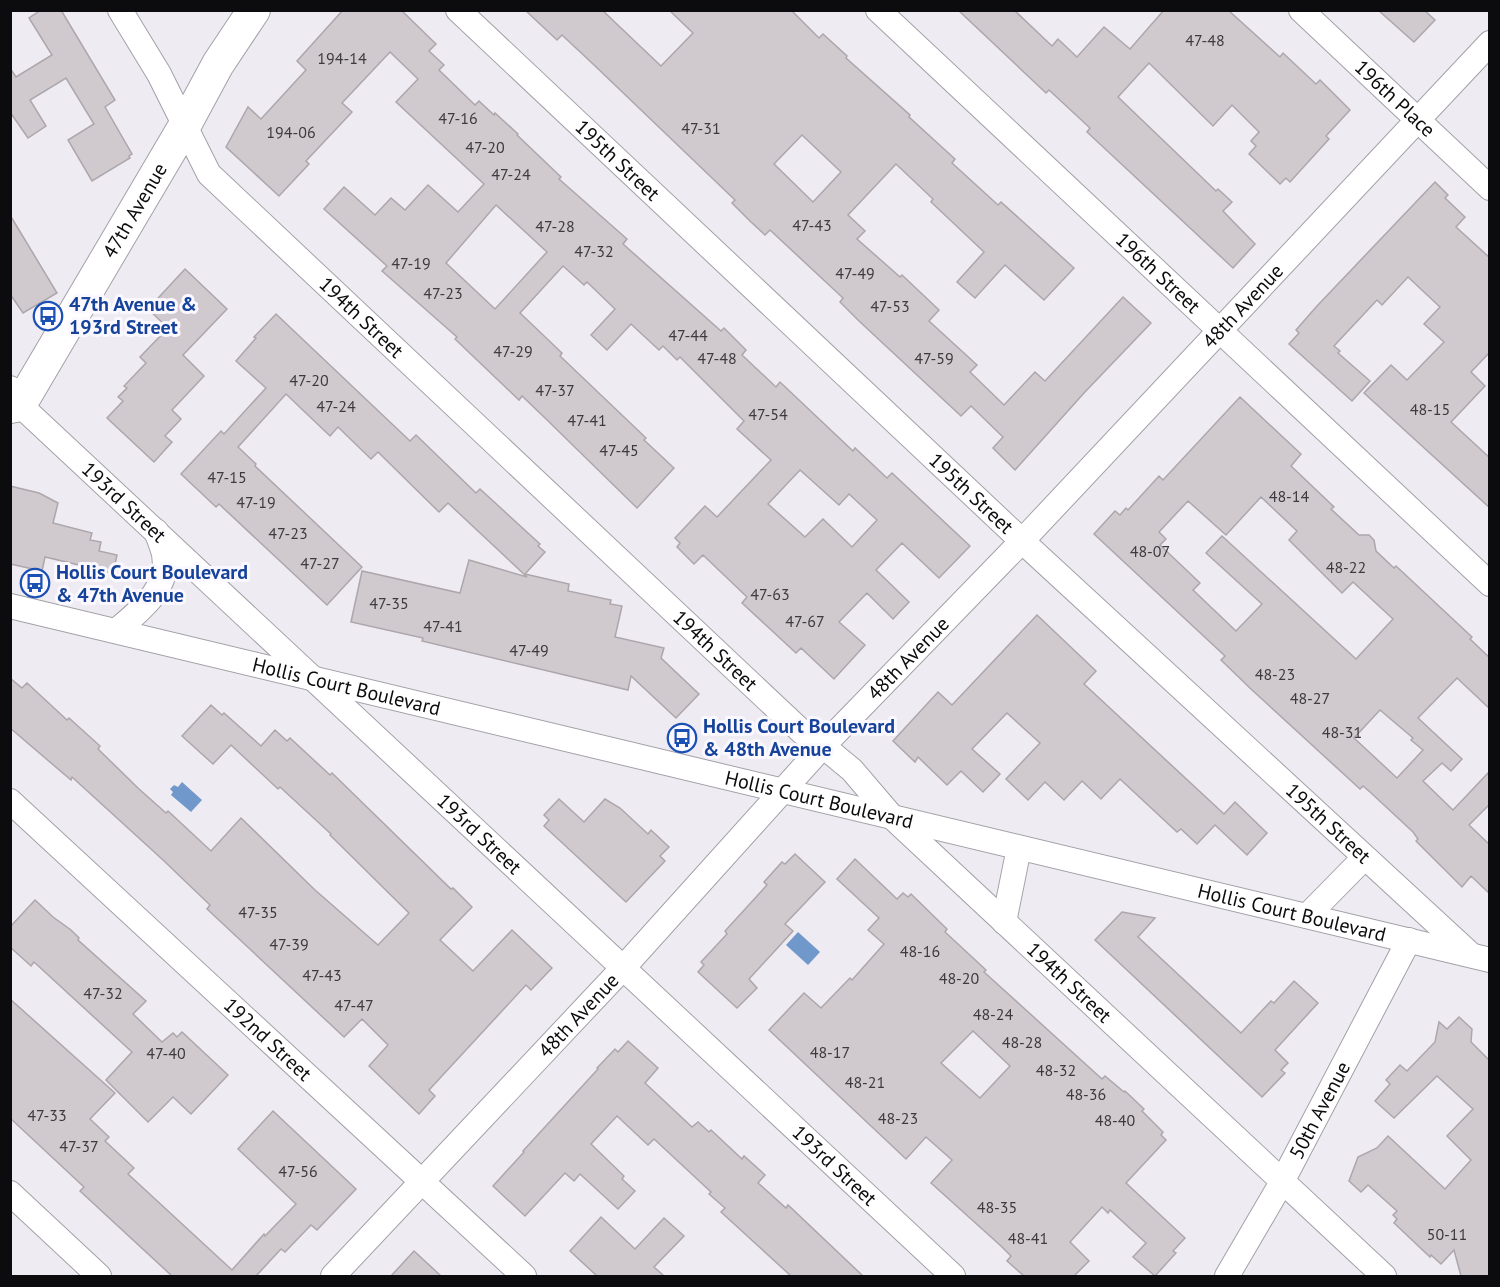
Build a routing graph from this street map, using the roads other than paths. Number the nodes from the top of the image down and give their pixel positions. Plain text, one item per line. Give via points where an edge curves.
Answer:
1 (120, 10) edge
2 (254, 10) edge
3 (458, 10) edge
4 (878, 10) edge
5 (1301, 10) edge
6 (1490, 43) edge
7 (1417, 119) junction
8 (184, 127) junction
9 (1490, 188) edge
10 (1219, 330) junction
11 (14, 400) edge
12 (156, 531) junction
13 (1022, 542) junction
14 (1490, 584) edge
15 (10, 606) edge
16 (116, 632) junction
17 (315, 679) junction
18 (823, 746) junction
19 (782, 791) junction
20 (10, 801) edge
21 (893, 818) junction
22 (1019, 848) junction
23 (1364, 858) junction
24 (1307, 916) junction
25 (1004, 922) junction
26 (1408, 940) junction
27 (1480, 957) edge
28 (623, 968) junction
29 (1490, 972) edge
30 (423, 1181) junction
31 (1282, 1182) junction
32 (10, 1193) edge
33 (99, 1276) edge
34 (333, 1276) edge
35 (524, 1276) edge
36 (953, 1276) edge
37 (1227, 1276) edge
38 (1384, 1276) edge

1 - 8 street, 194th Street via 159,74
2 - 8 street, 47th Avenue via 218,64
3 - 13 street, 195th Street
4 - 10 street, 196th Street
5 - 7 street, 196th Place
6 - 7 street, 48th Avenue
7 - 9 street, 196th Place
7 - 10 street, 48th Avenue
8 - 11 street, 47th Avenue
8 - 18 street, 194th Street via 209,174 802,732
10 - 13 street, 48th Avenue
10 - 14 street, 196th Street
11 - 12 street, 193rd Street
12 - 16 street via 165,556 162,579 154,597
12 - 17 street, 193rd Street
13 - 18 street, 48th Avenue
13 - 23 street, 195th Street
15 - 16 street, Hollis Court Boulevard
16 - 17 street, Hollis Court Boulevard
17 - 19 street, Hollis Court Boulevard
17 - 28 street, 193rd Street
18 - 19 street, 48th Avenue
18 - 21 street, 194th Street via 852,770
19 - 21 street, Hollis Court Boulevard
19 - 28 street, 48th Avenue
20 - 30 street, 192nd Street
21 - 22 street, Hollis Court Boulevard
21 - 25 street, 194th Street
22 - 24 street, Hollis Court Boulevard
22 - 25 street
23 - 24 street
23 - 27 street, 195th Street
24 - 26 street, Hollis Court Boulevard
25 - 31 street, 194th Street
26 - 27 street, Hollis Court Boulevard
26 - 31 street, 50th Avenue
27 - 29 street, 195th Street
28 - 30 street, 48th Avenue
28 - 36 street, 193rd Street
30 - 34 street, 48th Avenue
30 - 35 street, 192nd Street
31 - 37 street, 50th Avenue
31 - 38 street, 194th Street
32 - 33 street

